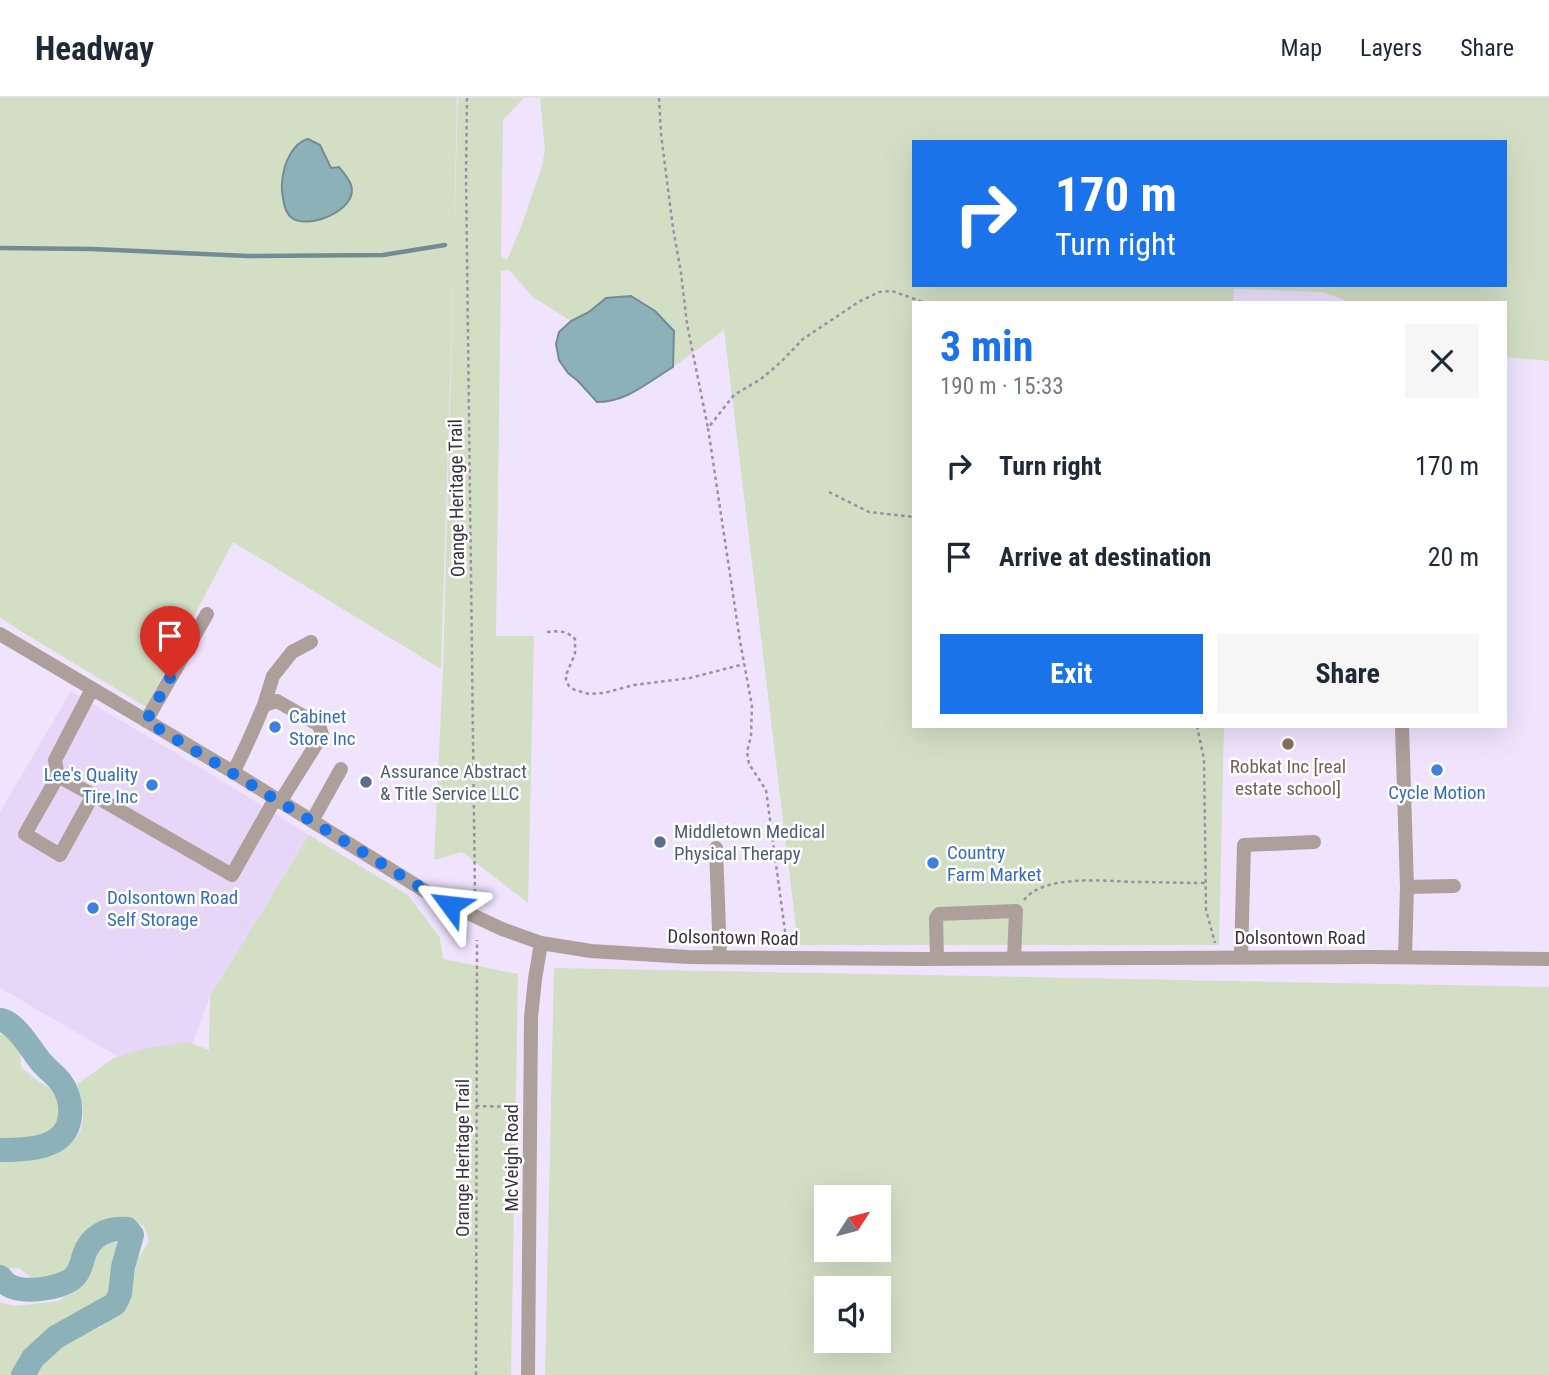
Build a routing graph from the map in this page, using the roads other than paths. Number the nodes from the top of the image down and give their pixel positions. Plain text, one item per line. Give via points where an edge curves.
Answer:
1 (207, 614) dead end
2 (0, 634) edge
3 (311, 642) dead end
4 (92, 689) junction
5 (264, 705) junction
6 (146, 721) junction
7 (1402, 728) edge
8 (341, 769) dead end
9 (233, 772) junction
10 (58, 776) junction
11 (93, 795) junction
12 (277, 800) junction
13 (312, 821) junction
14 (1314, 842) dead end
15 (716, 848) dead end
16 (1454, 886) dead end
17 (1407, 887) junction
18 (541, 943) junction
19 (720, 957) junction
20 (1241, 957) junction
21 (1405, 957) junction
22 (936, 958) junction
23 (1014, 958) junction
24 (1549, 958) edge
25 (528, 1375) edge

1 - 6 street
2 - 4 street, Dolsontown Road
3 - 5 street via 292,652 273,676
4 - 6 street, Dolsontown Road
4 - 10 street via 55,760
5 - 9 street
5 - 12 street via 277,701 319,725 322,734
6 - 9 street, Dolsontown Road
7 - 17 street
8 - 13 street
9 - 12 street, Dolsontown Road
10 - 11 street
10 - 11 street via 25,834 60,855
11 - 12 street via 232,875
12 - 13 street, Dolsontown Road
13 - 18 street, Dolsontown Road via 438,899
14 - 20 street via 1244,845
15 - 19 street
16 - 17 street
17 - 21 street
18 - 19 street, Dolsontown Road via 617,954
18 - 25 street, McVeigh Road via 531,1017
19 - 22 street, Dolsontown Road
20 - 21 street, Dolsontown Road
20 - 23 street, Dolsontown Road
21 - 24 street, Dolsontown Road
22 - 23 street, Dolsontown Road
22 - 23 street via 939,914 1016,911

